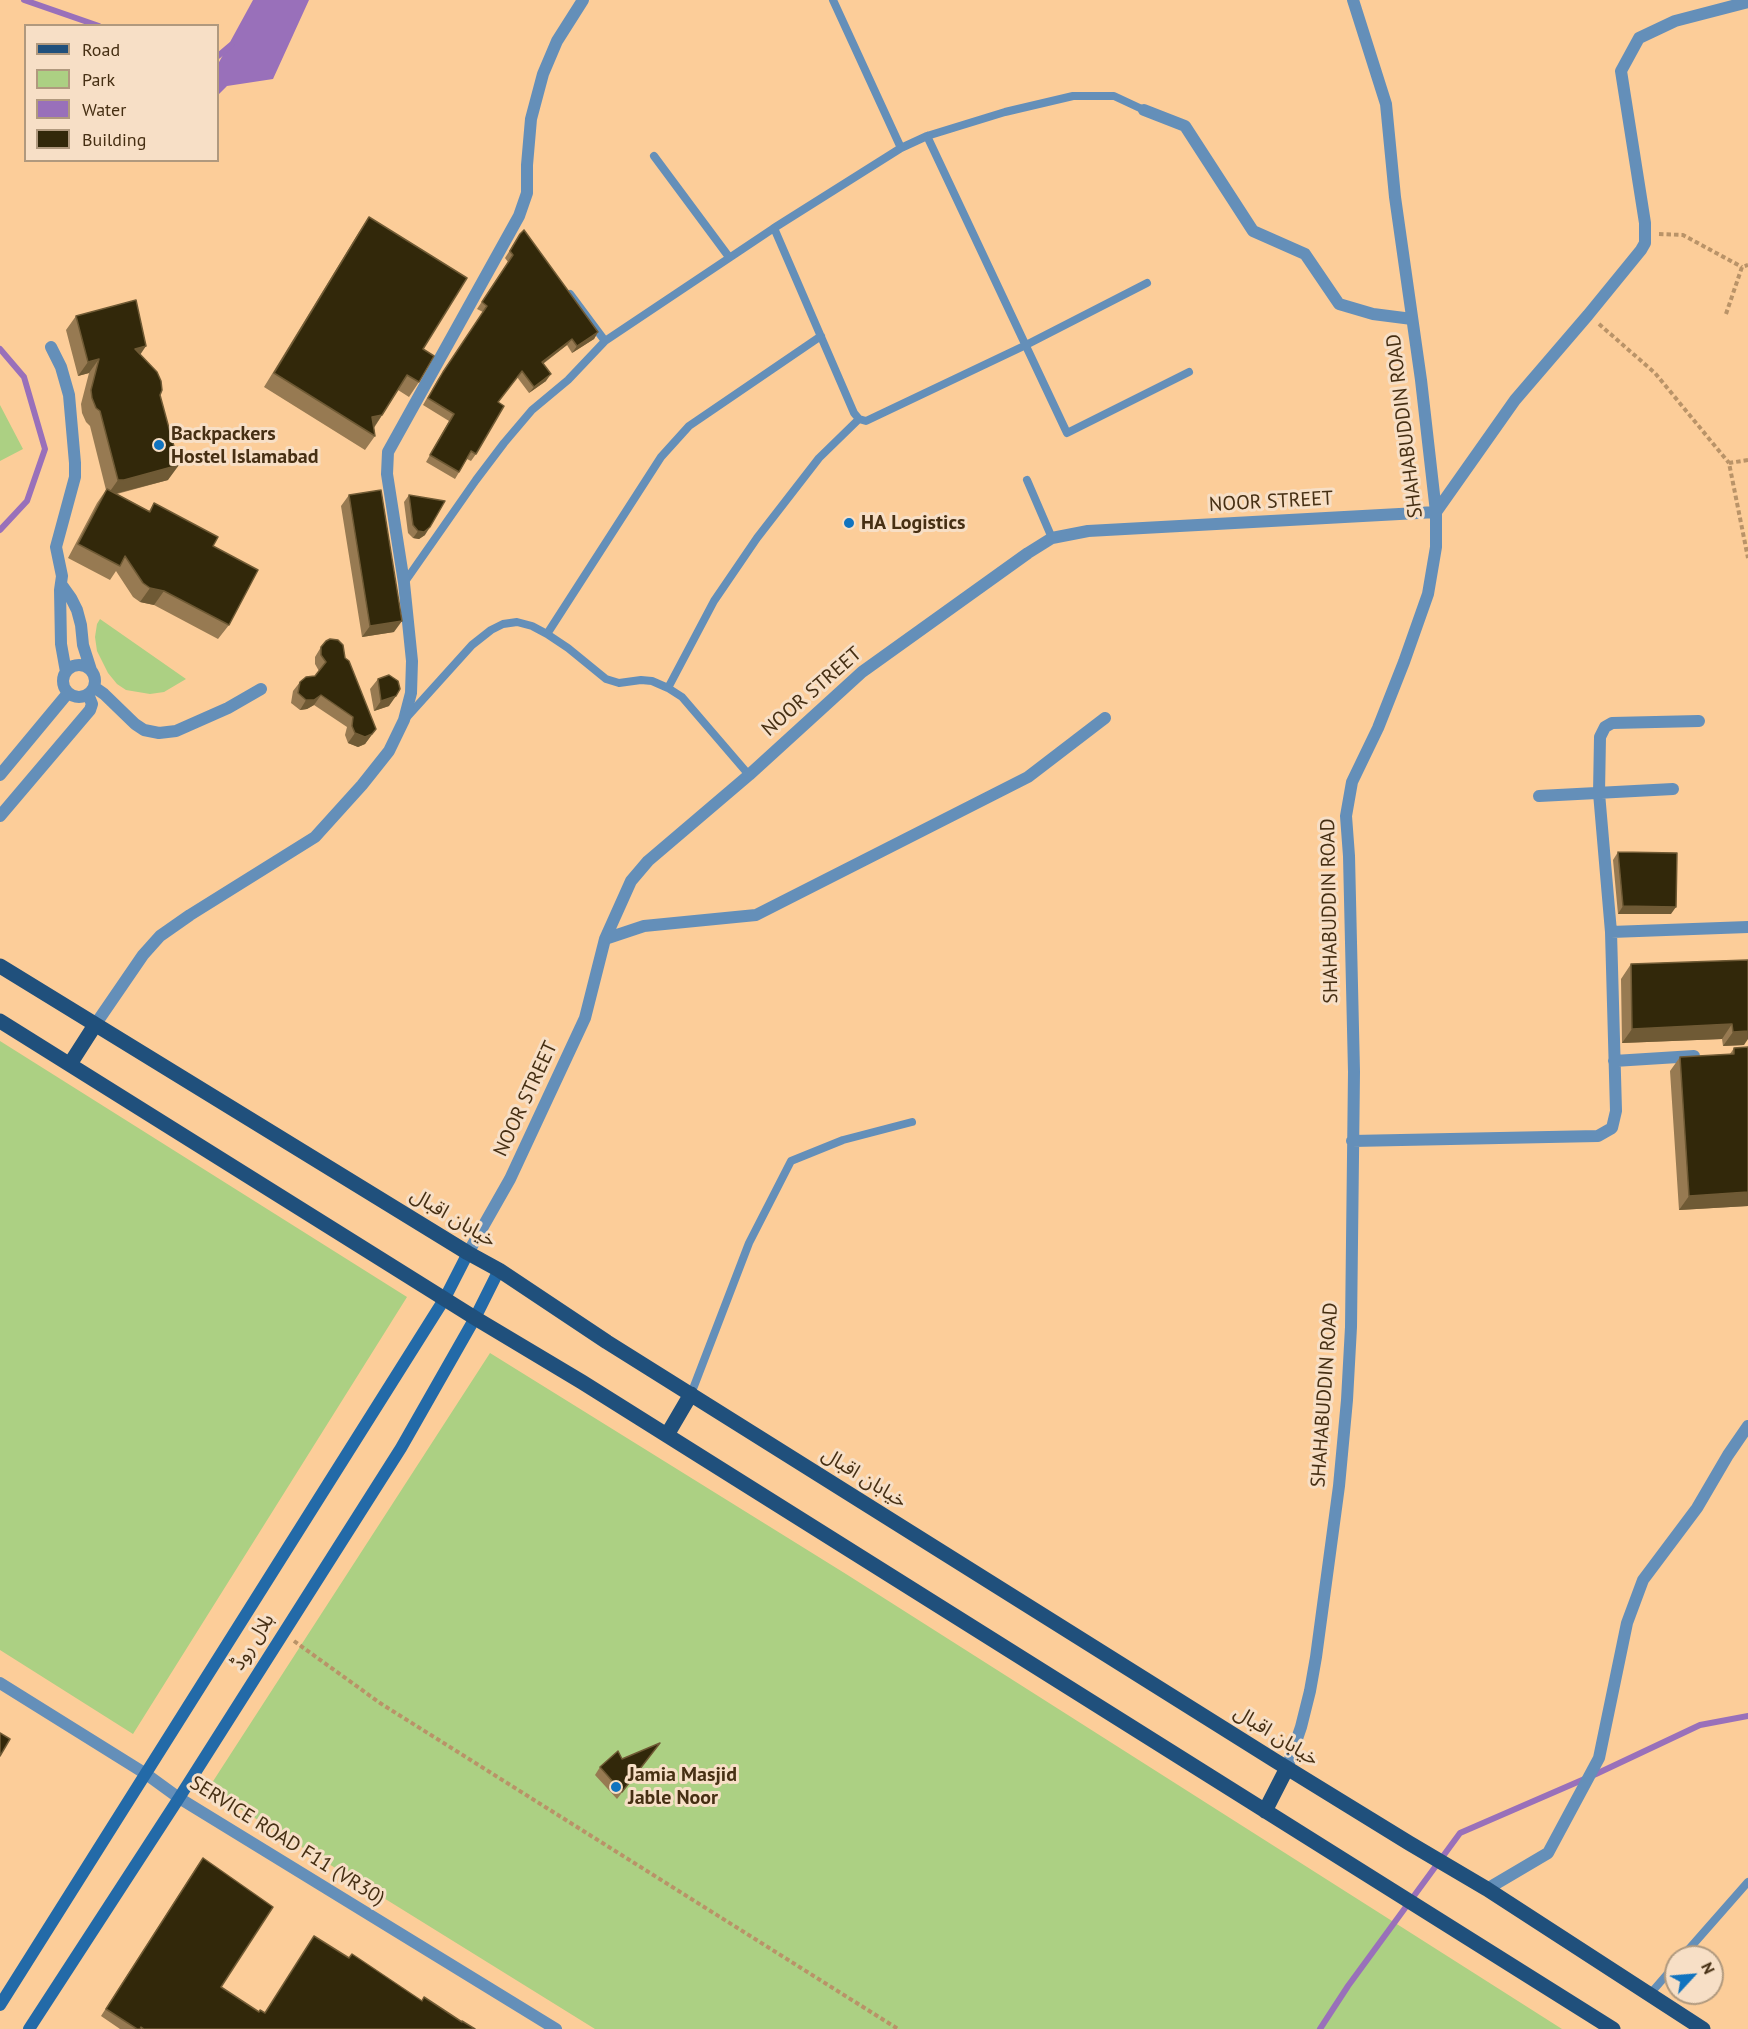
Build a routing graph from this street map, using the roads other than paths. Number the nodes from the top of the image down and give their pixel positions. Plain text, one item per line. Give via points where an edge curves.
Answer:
1 (583, 0) edge
2 (833, 0) edge
3 (1353, 0) edge
4 (1748, 2) edge
5 (1144, 110) joint
6 (927, 136) junction
7 (901, 148) junction
8 (654, 156) dead end
9 (774, 228) junction
10 (729, 257) junction
11 (1147, 283) dead end
12 (564, 286) edge
13 (1412, 319) junction
14 (821, 336) junction
15 (605, 341) junction
16 (1026, 345) junction
17 (51, 347) dead end
18 (1189, 372) dead end
19 (859, 419) junction
20 (1027, 480) dead end
21 (1436, 512) junction
22 (1052, 538) junction
23 (404, 583) junction
24 (61, 584) junction
25 (547, 634) junction
26 (91, 670) junction
27 (66, 672) junction
28 (668, 688) junction
29 (261, 690) dead end
30 (91, 691) junction
31 (68, 693) junction
32 (1105, 718) dead end
33 (404, 720) junction
34 (1699, 721) dead end
35 (0, 775) edge
36 (749, 775) junction
37 (1673, 789) dead end
38 (1599, 793) junction
39 (1539, 796) dead end
40 (0, 816) edge
41 (1748, 927) edge
42 (1611, 932) junction
43 (605, 939) junction
44 (0, 966) edge
45 (0, 1021) edge
46 (95, 1024) junction
47 (1704, 1056) edge
48 (1614, 1061) junction
49 (70, 1064) junction
50 (912, 1122) dead end
51 (1352, 1141) junction
52 (468, 1253) junction
53 (499, 1270) junction
54 (445, 1298) junction
55 (475, 1318) junction
56 (691, 1394) junction
57 (1748, 1426) edge
58 (667, 1435) junction
59 (0, 1683) edge
60 (1287, 1768) junction
61 (146, 1774) junction
62 (179, 1798) junction
63 (1265, 1811) junction
64 (1748, 1882) edge
65 (1487, 1888) junction
66 (1693, 1945) edge
67 (1664, 1978) edge
68 (1650, 1994) junction
69 (0, 2004) edge
70 (33, 2028) edge
71 (556, 2029) edge
72 (1613, 2029) edge
73 (1703, 2029) edge

1 - 23 street via 543,74 531,119 520,225 388,452 387,474
2 - 7 lane
3 - 13 street, SHAHABUDDIN ROAD via 1386,104
4 - 21 street via 1676,21 1639,38 1621,71 1645,243 1515,400
5 - 6 lane via 1114,96 1073,96
5 - 13 street via 1185,126 1253,231 1305,254 1339,304
6 - 7 lane
6 - 16 lane
7 - 9 lane
8 - 10 lane
9 - 10 lane
9 - 14 lane
10 - 15 lane
11 - 16 lane
12 - 15 lane
13 - 21 street, SHAHABUDDIN ROAD
14 - 19 lane
14 - 25 lane via 689,426 661,456
15 - 23 lane via 532,410 504,443
16 - 18 lane via 1067,433
16 - 19 lane via 871,420
17 - 24 street via 69,395 75,463 72,490 57,539
19 - 28 lane via 819,458 757,538 714,601
20 - 22 lane
21 - 22 street, NOOR STREET via 1088,531
21 - 51 street, SHAHABUDDIN ROAD via 1436,547 1428,594 1378,728 1352,782 1346,816 1354,1071
22 - 36 street, NOOR STREET via 862,672
23 - 33 street via 412,661 411,693
24 - 26 street via 77,610
24 - 27 street via 61,644
25 - 28 lane via 606,679 619,684 652,681
25 - 33 lane via 517,622 491,630 472,645
26 - 27 street via 79,665
26 - 30 street via 95,678
27 - 31 street via 63,680
28 - 36 lane via 697,713
29 - 30 street via 176,731 159,734 144,730 104,694
30 - 31 street via 76,697
30 - 40 street via 90,710
31 - 35 street
32 - 43 street via 1028,777 756,915 644,926
33 - 46 street via 389,751 315,837 160,936 142,955
34 - 38 street via 1612,723 1605,727 1600,737
36 - 43 street, NOOR STREET via 648,861 631,881
37 - 38 street
38 - 39 street
38 - 42 street
41 - 42 street
42 - 48 street
43 - 52 street, NOOR STREET via 585,1018 510,1179
44 - 46 main road, خیابان اقبال
45 - 49 main road
46 - 49 main road
46 - 52 main road, خیابان اقبال
47 - 48 street
48 - 51 street via 1616,1111 1612,1128 1598,1136
49 - 54 main road
50 - 56 lane via 843,1140 791,1161 748,1243
51 - 60 street, SHAHABUDDIN ROAD via 1351,1327 1339,1486 1311,1691
52 - 53 main road, خیابان اقبال
52 - 54 street, ہلال روڈ
53 - 55 street, ہلال روڈ
53 - 56 main road, خیابان اقبال
54 - 55 main road
54 - 61 street, ہلال روڈ
55 - 58 main road
55 - 62 street, ہلال روڈ via 401,1448
56 - 58 main road
56 - 60 main road, خیابان اقبال
57 - 65 street via 1697,1508 1643,1580 1627,1623 1599,1758 1548,1853
58 - 63 main road
59 - 61 street, SERVICE ROAD F11 (VR30)
60 - 63 main road
60 - 65 main road, خیابان اقبال
61 - 62 street, SERVICE ROAD F11 (VR30)
61 - 69 street, ہلال روڈ
62 - 70 street, ہلال روڈ
62 - 71 street, SERVICE ROAD F11 (VR30)
63 - 72 main road
64 - 66 lane
65 - 68 main road, خیابان اقبال
67 - 68 lane
68 - 73 main road, خیابان اقبال

